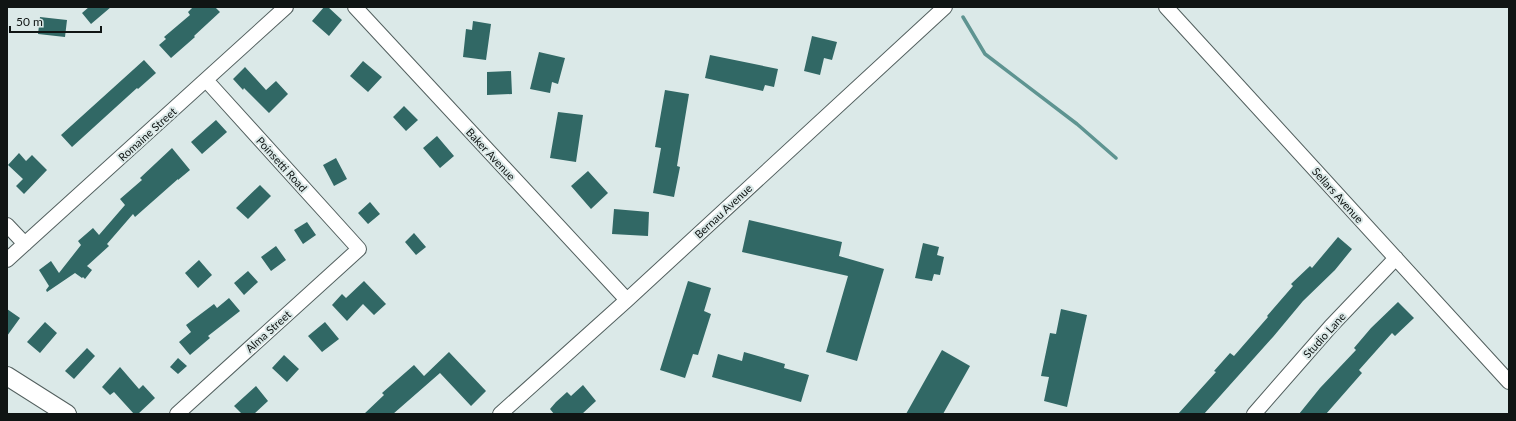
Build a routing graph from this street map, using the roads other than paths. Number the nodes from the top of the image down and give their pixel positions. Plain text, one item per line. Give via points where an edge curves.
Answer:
1 (286, 7) edge
2 (356, 7) edge
3 (945, 7) edge
4 (1166, 7) edge
5 (206, 80) junction
6 (7, 225) edge
7 (26, 244) junction
8 (359, 249) joint
9 (1396, 258) junction
10 (7, 260) edge
11 (627, 300) junction
12 (7, 376) edge
13 (1509, 382) edge
14 (67, 414) edge
15 (177, 414) edge
16 (500, 414) edge
17 (1254, 414) edge

1 - 5 street, Romaine Street
2 - 11 street, Baker Avenue
3 - 11 street, Bernau Avenue
4 - 9 street, Sellars Avenue
5 - 7 street, Romaine Street
5 - 8 street, Poinsetti Road
6 - 7 street
7 - 10 street, Romaine Street
8 - 15 street, Alma Street
9 - 13 street, Sellars Avenue
9 - 17 street, Studio Lane via 1331,326
11 - 16 street, Bernau Avenue
12 - 14 street

